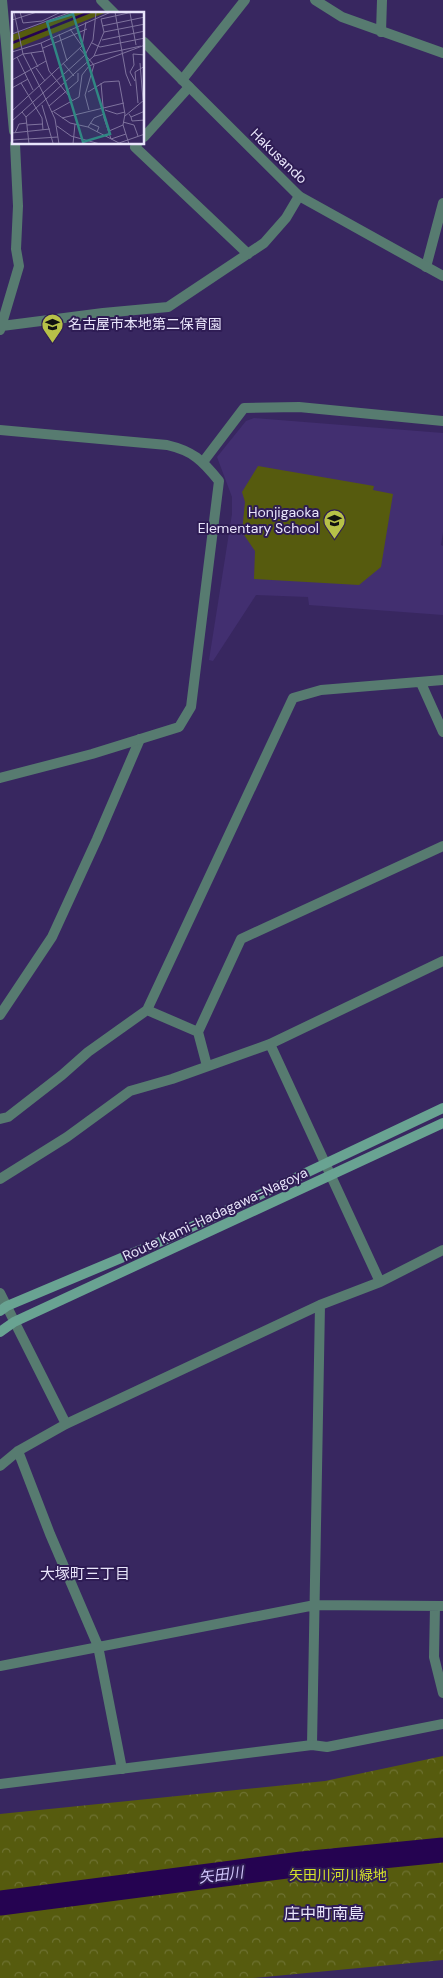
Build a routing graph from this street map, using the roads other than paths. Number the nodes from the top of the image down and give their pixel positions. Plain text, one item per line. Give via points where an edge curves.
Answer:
1 (2, 0) edge
2 (101, 0) edge
3 (245, 0) edge
4 (315, 0) edge
5 (382, 0) edge
6 (113, 12) edge
7 (381, 32) junction
8 (3, 39) edge
9 (145, 45) edge
10 (443, 53) edge
11 (186, 84) junction
12 (12, 92) edge
13 (145, 136) edge
14 (15, 145) edge
15 (136, 145) edge
16 (300, 196) junction
17 (443, 203) edge
18 (248, 254) junction
19 (426, 267) junction
20 (443, 276) edge
21 (1, 328) edge
22 (443, 421) edge
23 (0, 430) edge
24 (203, 462) junction
25 (443, 680) edge
26 (421, 683) junction
27 (443, 732) edge
28 (140, 739) junction
29 (0, 778) edge
30 (443, 846) edge
31 (443, 961) edge
32 (147, 1010) junction
33 (0, 1015) edge
34 (198, 1032) junction
35 (270, 1044) junction
36 (208, 1066) junction
37 (443, 1108) edge
38 (0, 1119) edge
39 (443, 1123) edge
40 (325, 1164) junction
41 (331, 1176) junction
42 (0, 1180) edge
43 (443, 1250) edge
44 (380, 1282) junction
45 (0, 1294) edge
46 (320, 1305) junction
47 (3, 1309) edge
48 (14, 1322) junction
49 (0, 1332) edge
50 (66, 1424) junction
51 (18, 1451) junction
52 (0, 1466) edge
53 (315, 1605) junction
54 (439, 1606) edge
55 (98, 1646) junction
56 (0, 1666) edge
57 (443, 1693) edge
58 (443, 1724) edge
59 (312, 1745) junction
60 (122, 1769) junction
61 (0, 1784) edge

1 - 8 street
2 - 6 street
3 - 11 street
4 - 7 street via 342,17
5 - 7 street
7 - 10 street
8 - 12 street
9 - 11 street, Hakusando
11 - 13 street
11 - 16 street, Hakusando
14 - 21 street via 18,266
15 - 18 street
16 - 18 street via 276,230
16 - 19 street, Hakusando
17 - 19 street
18 - 21 street via 168,307
19 - 20 street, Hakusando
22 - 24 street via 299,407 244,408
23 - 24 street via 166,445 185,450
24 - 28 street via 219,481 191,707 179,727
25 - 26 street
26 - 27 street
26 - 32 street via 327,690 293,698
28 - 29 street
28 - 33 street via 52,937
30 - 34 street via 240,939
31 - 35 street
32 - 34 street
32 - 38 street via 88,1052 8,1117
34 - 36 street
35 - 36 street
35 - 40 street
36 - 42 street via 130,1092
37 - 40 main road, Route Kami-Hadagawa-Nagoya
39 - 41 main road, Route Kami-Hadagawa-Nagoya
40 - 41 street
40 - 47 main road, Route Kami-Hadagawa-Nagoya via 164,1240
41 - 44 street
41 - 48 main road, Route Kami-Hadagawa-Nagoya
43 - 44 street
44 - 46 street
45 - 47 street
46 - 50 street
46 - 53 street
47 - 48 street
48 - 49 main road, Route Kami-Hadagawa-Nagoya
48 - 50 street
50 - 51 street
51 - 52 street
51 - 55 street
53 - 54 street
53 - 55 street
53 - 59 street
54 - 57 street via 434,1658
55 - 56 street
55 - 60 street
58 - 59 street via 327,1747
59 - 60 street
60 - 61 street

